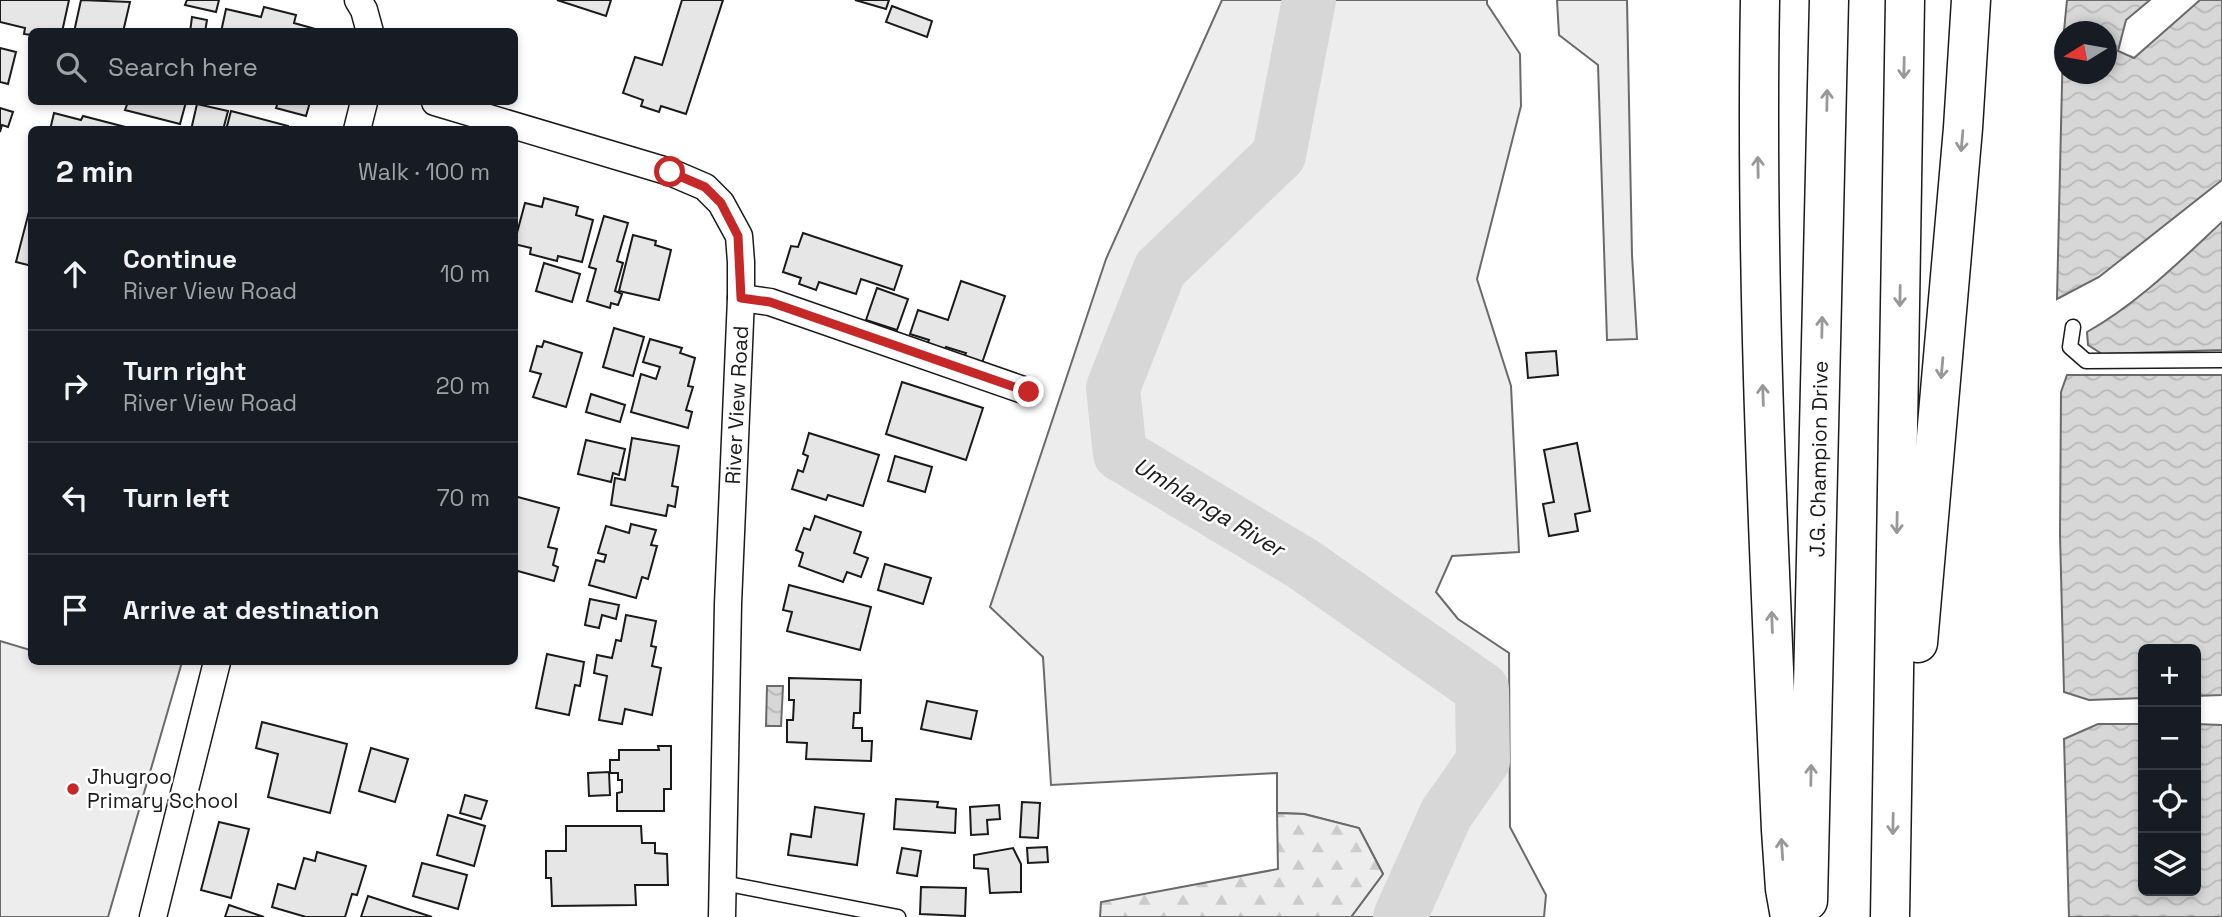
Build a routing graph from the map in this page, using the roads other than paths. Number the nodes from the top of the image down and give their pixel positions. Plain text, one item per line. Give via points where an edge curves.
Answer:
1 (358, 0) edge
2 (1760, 0) edge
3 (1829, 0) edge
4 (1905, 0) edge
5 (1971, 0) edge
6 (369, 28) edge
7 (363, 105) edge
8 (445, 105) edge
9 (358, 126) edge
10 (516, 126) edge
11 (518, 127) edge
12 (741, 298) junction
13 (2073, 327) dead end
14 (2222, 360) edge
15 (1029, 392) dead end
16 (216, 665) edge
17 (1894, 776) junction
18 (723, 883) junction
19 (153, 917) edge
20 (722, 917) edge
21 (898, 917) edge
22 (1790, 917) edge
23 (1807, 917) edge
24 (1890, 917) edge

1 - 6 street
22 -> 2 street via 1780,816 1759,287
23 -> 3 street, J.G. Champion Drive
4 -> 17 street
5 -> 17 street via 1913,697
7 - 9 street
8 - 10 street, River View Road
11 - 12 street, River View Road via 670,172 705,187 721,203 738,236
12 - 15 street via 770,302
12 - 18 street, River View Road via 728,604
13 - 14 lane via 2070,347 2085,361
16 - 19 street
17 -> 24 street
18 - 20 street, River View Road
18 - 21 lane

